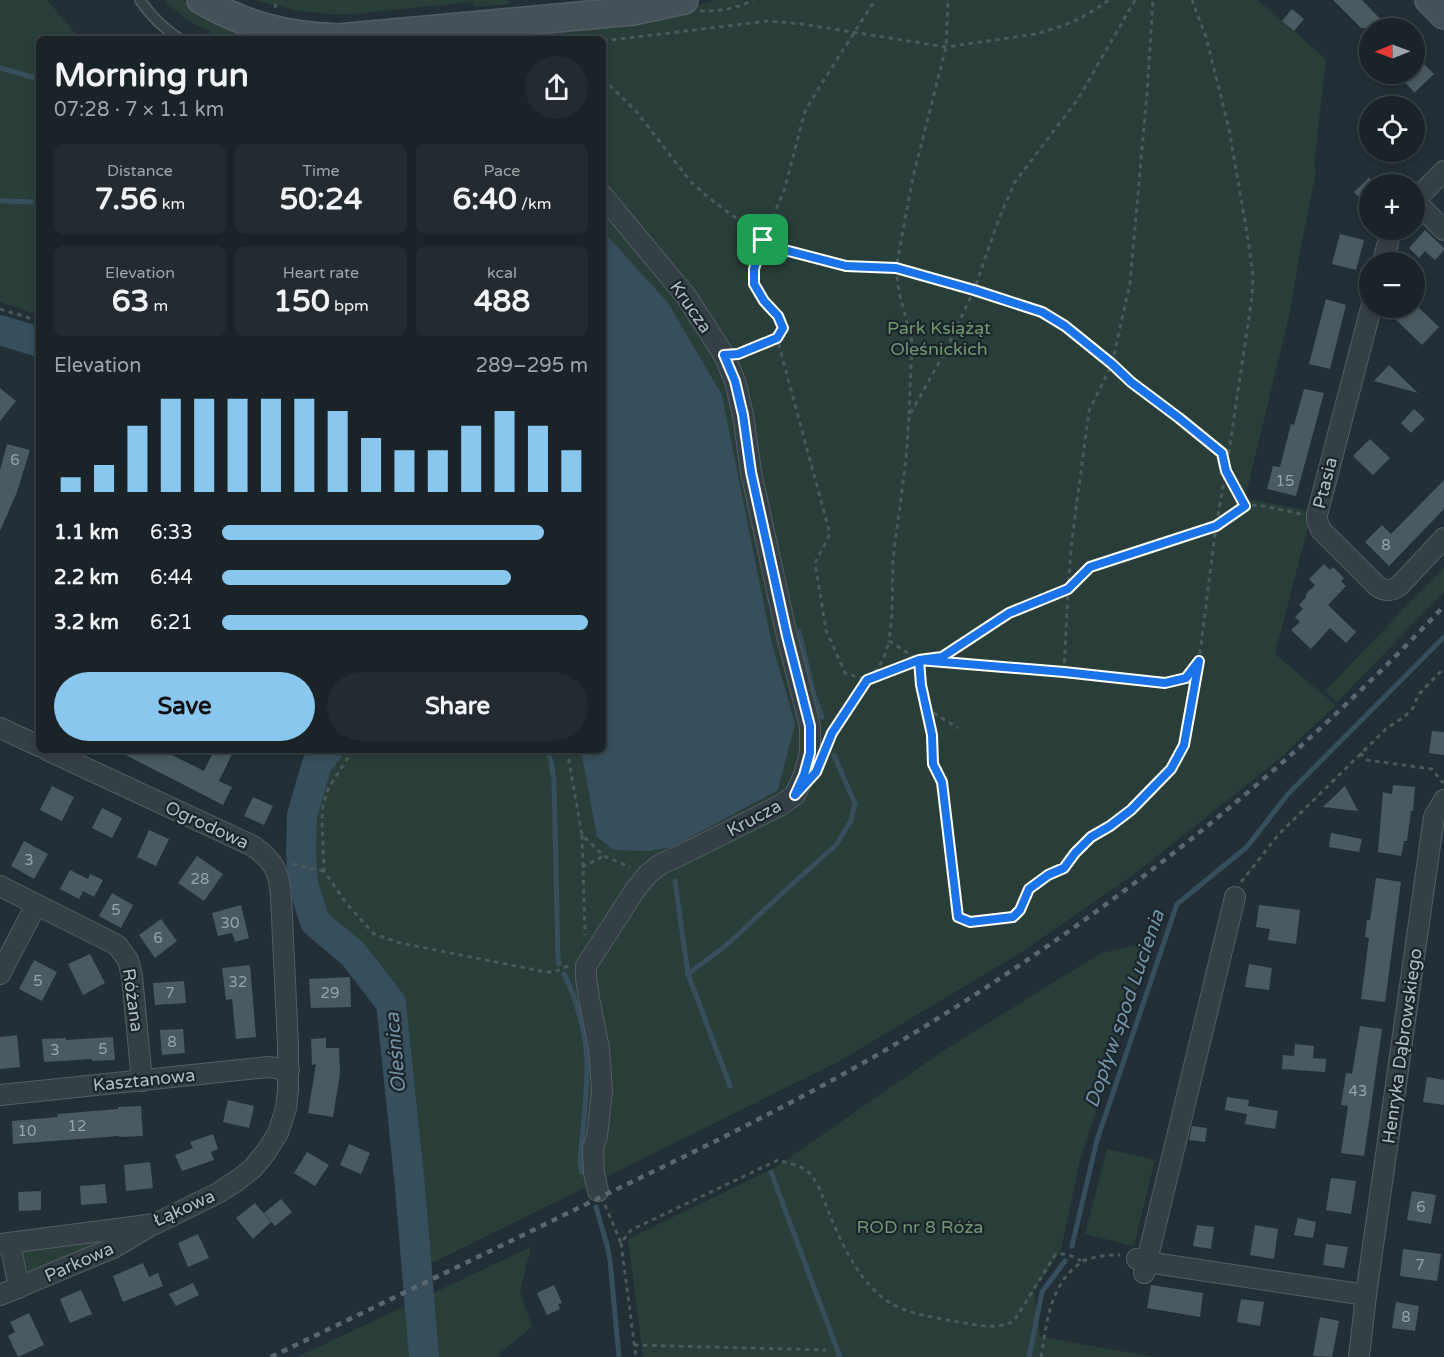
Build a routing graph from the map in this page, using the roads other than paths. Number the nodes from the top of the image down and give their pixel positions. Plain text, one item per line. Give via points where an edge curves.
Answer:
1 (140, 0) edge
2 (201, 0) edge
3 (684, 0) edge
4 (1429, 0) edge
5 (1444, 15) edge
6 (280, 28) edge
7 (499, 31) edge
8 (176, 36) edge
9 (308, 36) edge
10 (384, 36) edge
11 (1444, 171) edge
12 (1425, 191) edge
13 (606, 200) edge
14 (1425, 211) edge
15 (1444, 230) edge
16 (1368, 318) edge
17 (1444, 538) edge
18 (0, 728) edge
19 (36, 745) edge
20 (53, 753) edge
21 (1444, 800) edge
22 (0, 886) edge
23 (1235, 897) road end
24 (36, 905) junction
25 (0, 974) edge
26 (289, 1070) junction
27 (142, 1081) junction
28 (0, 1095) edge
29 (601, 1196) road end
30 (155, 1224) junction
31 (5, 1243) edge
32 (19, 1288) junction
33 (0, 1295) edge
34 (1366, 1295) junction
35 (1359, 1357) edge

1 - 8 lane
2 - 6 street via 269,30
3 - 7 street
4 - 5 street
6 - 9 street
7 - 10 street
11 - 12 street
13 - 29 street, Krucza via 686,296 724,355 735,381 751,472 810,726 810,753 795,795 648,874 576,966 586,978 599,1049 602,1091 593,1148 594,1173
14 - 15 street
16 - 17 street, Ptasia via 1317,520 1321,530 1383,590 1399,586
18 - 19 street
20 - 26 street, Ogrodowa via 266,855 279,881
21 - 34 street, Henryka Dąbrowskiego via 1434,817
22 - 24 street, Różana
23 - 34 street via 1143,1265
24 - 25 street
24 - 27 street, Różana via 117,945 128,960
26 - 27 street, Kasztanowa via 268,1067
26 - 30 street, Łąkowa via 286,1108 278,1133 253,1168 218,1193
27 - 28 street, Kasztanowa
30 - 31 street, Łąkowa
30 - 32 street, Parkowa via 115,1247
31 - 32 street
32 - 33 street, Parkowa
34 - 35 street, Henryka Dąbrowskiego

